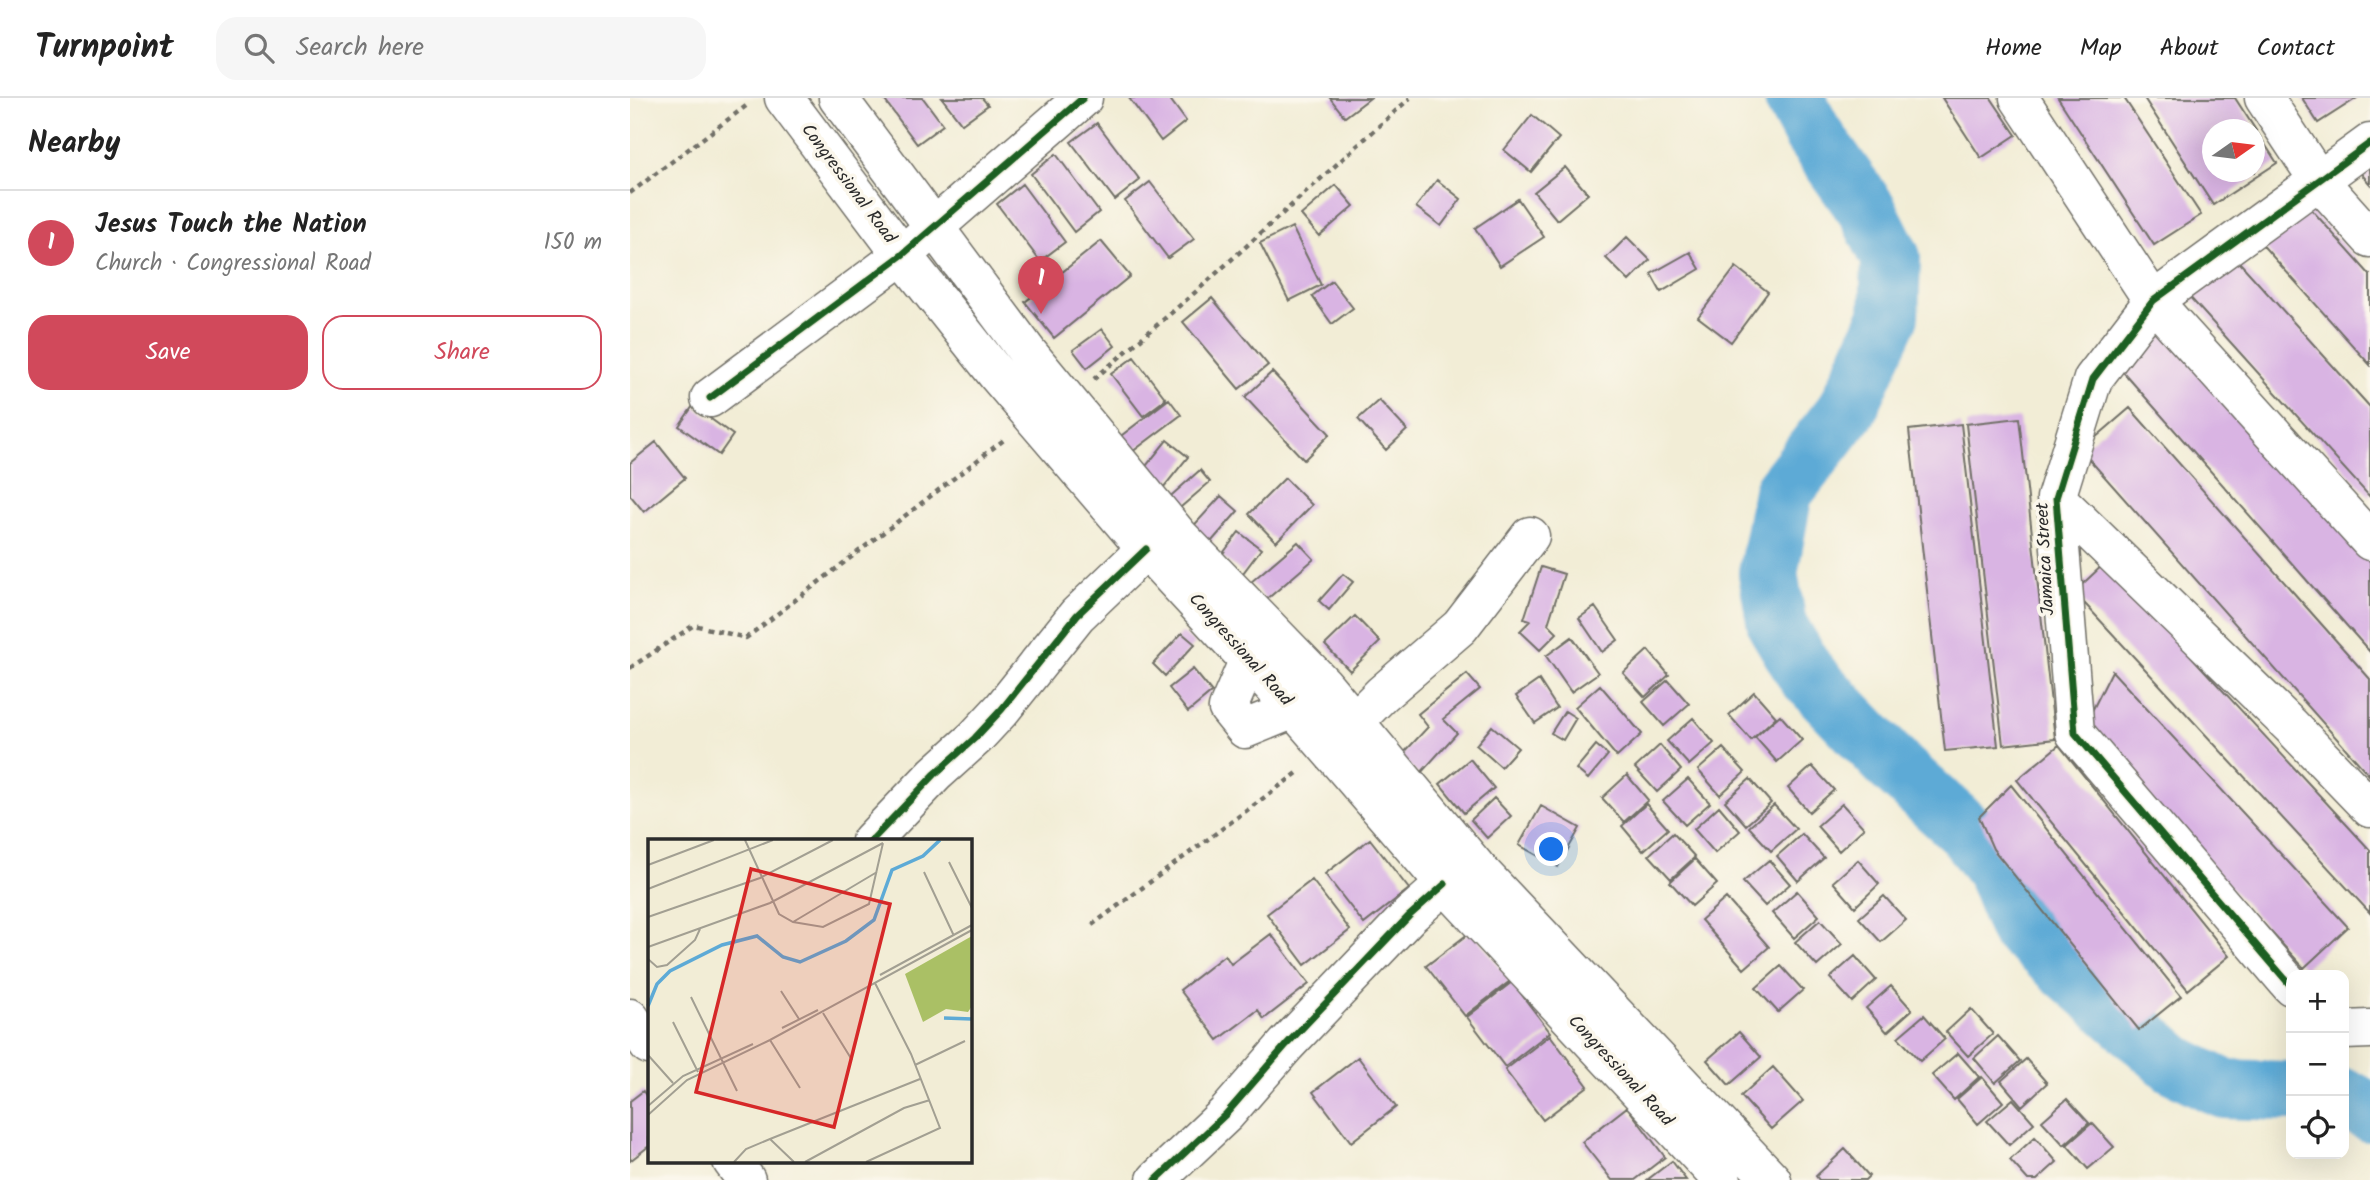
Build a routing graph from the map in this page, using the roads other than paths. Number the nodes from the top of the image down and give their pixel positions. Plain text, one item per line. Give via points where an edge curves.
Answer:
1 (784, 98) edge
2 (838, 98) edge
3 (1083, 98) edge
4 (2019, 98) edge
5 (2264, 98) edge
6 (2370, 143) edge
7 (2319, 181) junction
8 (934, 228) junction
9 (2370, 238) edge
10 (901, 255) junction
11 (2153, 301) junction
12 (710, 398) dead end
13 (2056, 498) junction
14 (1530, 536) dead end
15 (2370, 541) edge
16 (1146, 549) junction
17 (1261, 646) junction
18 (1323, 684) junction
19 (1294, 709) junction
20 (1355, 721) junction
21 (2370, 808) edge
22 (873, 839) edge
23 (1445, 884) junction
24 (2286, 980) edge
25 (630, 1018) edge
26 (2370, 1029) edge
27 (2349, 1030) edge
28 (648, 1044) edge
29 (734, 1162) edge
30 (746, 1180) edge
31 (1156, 1180) edge
32 (1722, 1180) edge
33 (1772, 1180) edge

1 - 10 street, Congressional Road
2 - 8 street, Congressional Road
3 - 8 street
4 - 11 street
5 - 7 street
6 - 7 street, Jamaica Street
7 - 9 street
7 - 11 street, Jamaica Street
8 - 10 street
8 - 17 street, Congressional Road
10 - 12 street
10 - 16 street, Congressional Road
11 - 13 street, Jamaica Street via 2093,379
11 - 15 street
13 - 21 street
13 - 24 street, Jamaica Street via 2075,733
14 - 20 street via 1460,628
16 - 17 street, Congressional Road
16 - 22 street via 1077,615 993,719
17 - 18 street, Congressional Road
17 - 19 street, Congressional Road
18 - 19 street
18 - 20 street, Congressional Road
19 - 23 street, Congressional Road
20 - 33 street, Congressional Road via 1476,867
23 - 31 street via 1286,1045 1226,1114
23 - 32 street, Congressional Road
25 - 28 street
26 - 27 street
29 - 30 street

